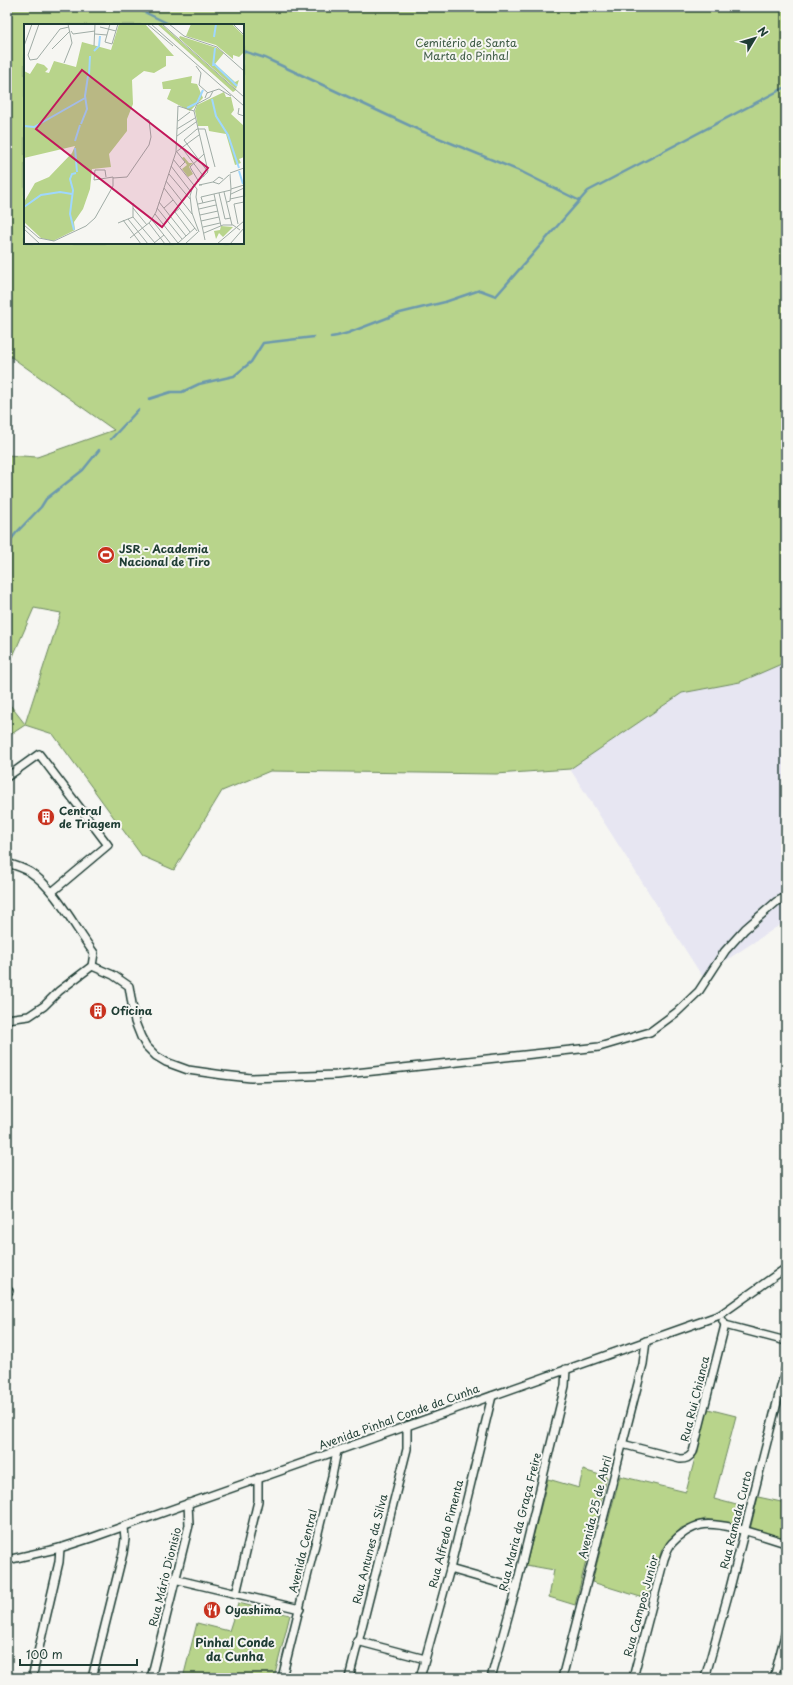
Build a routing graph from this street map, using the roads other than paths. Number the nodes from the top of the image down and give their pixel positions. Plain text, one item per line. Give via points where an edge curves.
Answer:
1 (7, 776) edge
2 (7, 863) edge
3 (52, 892) junction
4 (786, 897) edge
5 (92, 966) junction
6 (7, 1019) edge
7 (786, 1268) edge
8 (720, 1315) junction
9 (726, 1325) junction
10 (646, 1341) junction
11 (786, 1341) edge
12 (786, 1367) edge
13 (566, 1369) junction
14 (492, 1396) junction
15 (408, 1426) junction
16 (622, 1444) junction
17 (337, 1451) junction
18 (258, 1478) junction
19 (188, 1503) junction
20 (124, 1527) junction
21 (744, 1531) junction
22 (786, 1543) edge
23 (60, 1548) junction
24 (7, 1560) edge
25 (450, 1568) junction
26 (174, 1579) junction
27 (516, 1588) junction
28 (236, 1594) junction
29 (300, 1609) junction
30 (786, 1631) edge
31 (358, 1641) junction
32 (425, 1659) junction
33 (32, 1678) edge
34 (92, 1678) edge
35 (151, 1678) edge
36 (282, 1678) edge
37 (349, 1678) edge
38 (420, 1678) edge
39 (491, 1678) edge
40 (562, 1678) edge
41 (633, 1678) edge
42 (705, 1678) edge
43 (774, 1678) edge

1 - 3 street via 39,754 108,845
2 - 3 street via 29,872
3 - 5 street via 94,953
4 - 5 street via 776,902 740,934 725,951 700,991 689,1002 650,1032 599,1047 336,1075 251,1078 188,1070 166,1062 146,1046 140,1037 129,986 113,975
5 - 6 street via 29,1016
7 - 8 street, Avenida Pinhal Conde da Cunha
8 - 9 street
8 - 10 street, Avenida Pinhal Conde da Cunha
9 - 11 street
9 - 16 street, Rua Rui Chianca via 690,1457 680,1459
10 - 13 street, Avenida Pinhal Conde da Cunha
10 - 16 street, Avenida 25 de Abril via 643,1364
12 - 21 street, Rua Ramada Curto
13 - 14 street, Avenida Pinhal Conde da Cunha
13 - 27 street, Rua Maria da Graça Freire via 565,1386
14 - 15 street, Avenida Pinhal Conde da Cunha
14 - 25 street, Rua Alfredo Pimenta
15 - 17 street, Avenida Pinhal Conde da Cunha
15 - 31 street, Rua Antunes da Silva via 407,1449
16 - 40 street, Avenida 25 de Abril
17 - 18 street, Avenida Pinhal Conde da Cunha
17 - 29 street, Avenida Central
18 - 19 street, Avenida Pinhal Conde da Cunha
18 - 28 street via 258,1501
19 - 20 street, Avenida Pinhal Conde da Cunha
19 - 26 street, Rua Mário Dionisio via 189,1525
20 - 23 street, Avenida Pinhal Conde da Cunha
20 - 34 street via 123,1553
21 - 22 street, Rua Campos Junior
21 - 41 street, Rua Campos Junior via 701,1525 686,1531 671,1544 664,1559
21 - 42 street, Rua Ramada Curto
23 - 24 street, Avenida Pinhal Conde da Cunha
23 - 33 street via 60,1562
25 - 27 street
25 - 32 street, Rua Alfredo Pimenta
26 - 28 street
26 - 35 street, Rua Mário Dionisio
27 - 39 street, Rua Maria da Graça Freire
28 - 29 street
29 - 36 street, Avenida Central
30 - 43 street
31 - 32 street
31 - 37 street, Rua Antunes da Silva
32 - 38 street, Rua Alfredo Pimenta

